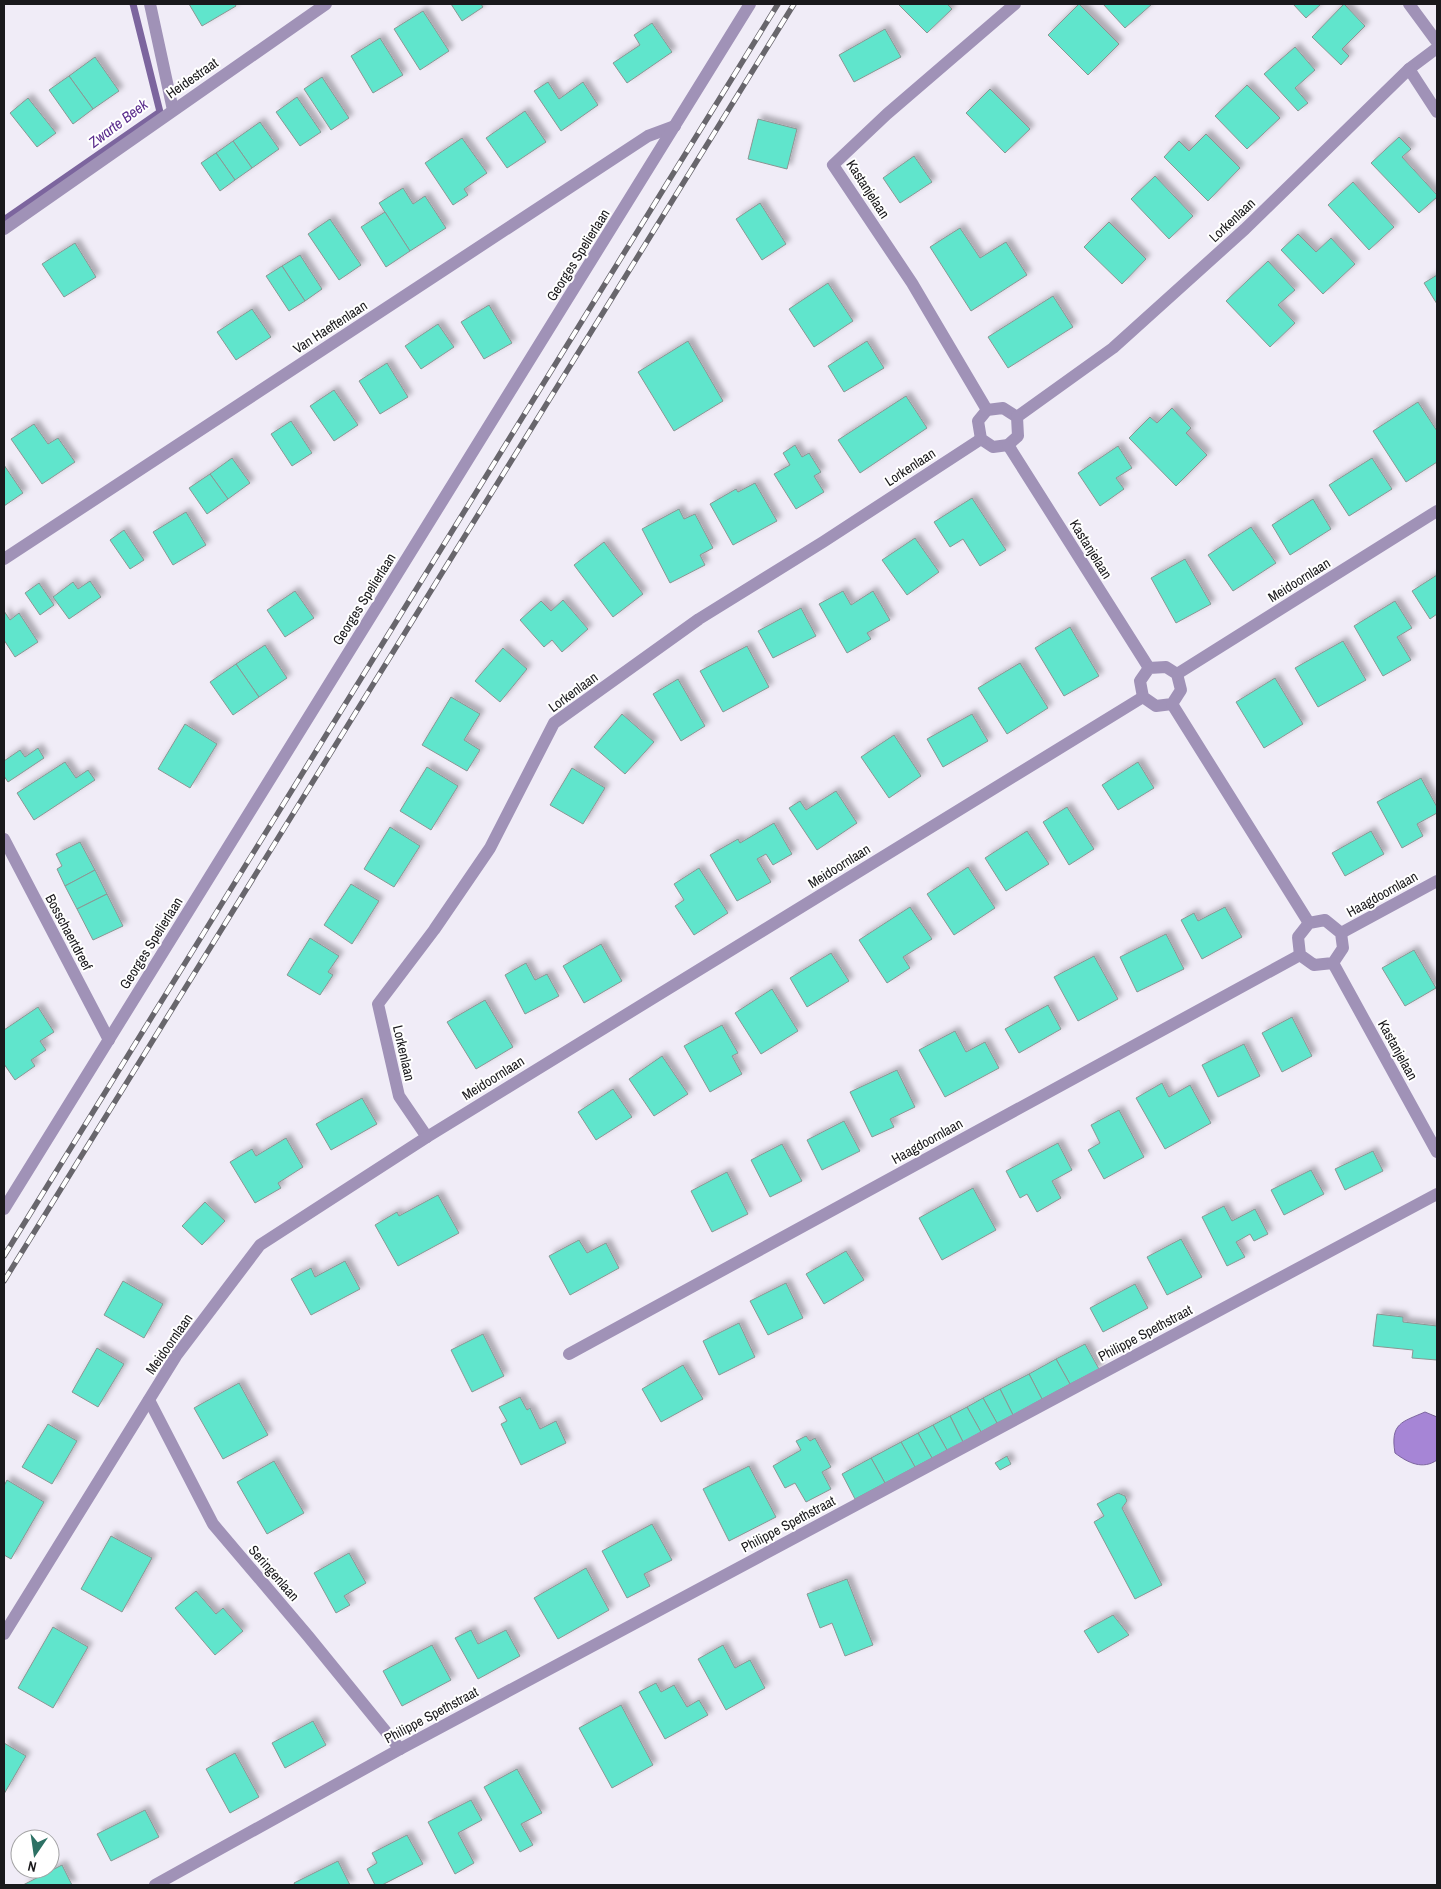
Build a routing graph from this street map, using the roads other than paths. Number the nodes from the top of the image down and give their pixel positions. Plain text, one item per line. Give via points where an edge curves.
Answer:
1 (150, 4) edge
2 (326, 4) edge
3 (750, 4) edge
4 (1015, 4) edge
5 (1409, 4) edge
6 (1437, 42) edge
7 (1437, 48) edge
8 (1409, 69) junction
9 (173, 110) junction
10 (1437, 112) edge
11 (675, 126) junction
12 (4, 229) edge
13 (988, 410) junction
14 (1017, 417) junction
15 (981, 439) junction
16 (1008, 445) junction
17 (1437, 511) edge
18 (4, 559) edge
19 (1149, 668) junction
20 (1177, 674) junction
21 (1143, 697) junction
22 (1172, 704) junction
23 (4, 839) edge
24 (1437, 881) edge
25 (1309, 923) junction
26 (1341, 933) junction
27 (1300, 955) junction
28 (1333, 963) junction
29 (108, 1040) junction
30 (427, 1137) junction
31 (1437, 1152) edge
32 (1437, 1194) edge
33 (4, 1210) edge
34 (569, 1354) dead end
35 (149, 1400) junction
36 (4, 1634) edge
37 (400, 1749) junction
38 (156, 1885) edge

1 - 9 street
2 - 9 street, Heidestraat
3 - 11 street, Georges Spelierlaan
4 - 13 street, Kastanjelaan via 833,165 912,283
5 - 6 street
7 - 8 street, Lorkenlaan
8 - 10 street
8 - 14 street, Lorkenlaan via 1245,229 1114,348
9 - 12 street, Heidestraat
11 - 18 street, Van Haeftenlaan via 648,136
11 - 29 street, Georges Spelierlaan
13 - 14 street via 1003,408
13 - 15 street via 978,421
14 - 16 street via 1018,436
15 - 16 street via 993,447
15 - 30 street, Lorkenlaan via 699,619 554,724 490,848 378,1004 399,1096
16 - 19 street, Kastanjelaan
17 - 20 street, Meidoornlaan
19 - 20 street via 1166,667
19 - 21 street via 1140,680
20 - 22 street via 1181,690
21 - 22 street via 1156,706
21 - 30 street, Meidoornlaan
22 - 25 street
23 - 29 street, Bosschaertdreef
24 - 26 street, Haagdoornlaan
25 - 26 street via 1325,920
25 - 27 street via 1298,937
26 - 28 street via 1343,948
27 - 28 street via 1314,965
27 - 34 street, Haagdoornlaan
28 - 31 street, Kastanjelaan
29 - 33 street, Georges Spelierlaan
30 - 35 street, Meidoornlaan via 260,1245 176,1356
32 - 37 street, Philippe Spethstraat
35 - 36 street, Meidoornlaan
35 - 37 street, Seringenlaan via 213,1524
37 - 38 street, Philippe Spethstraat

